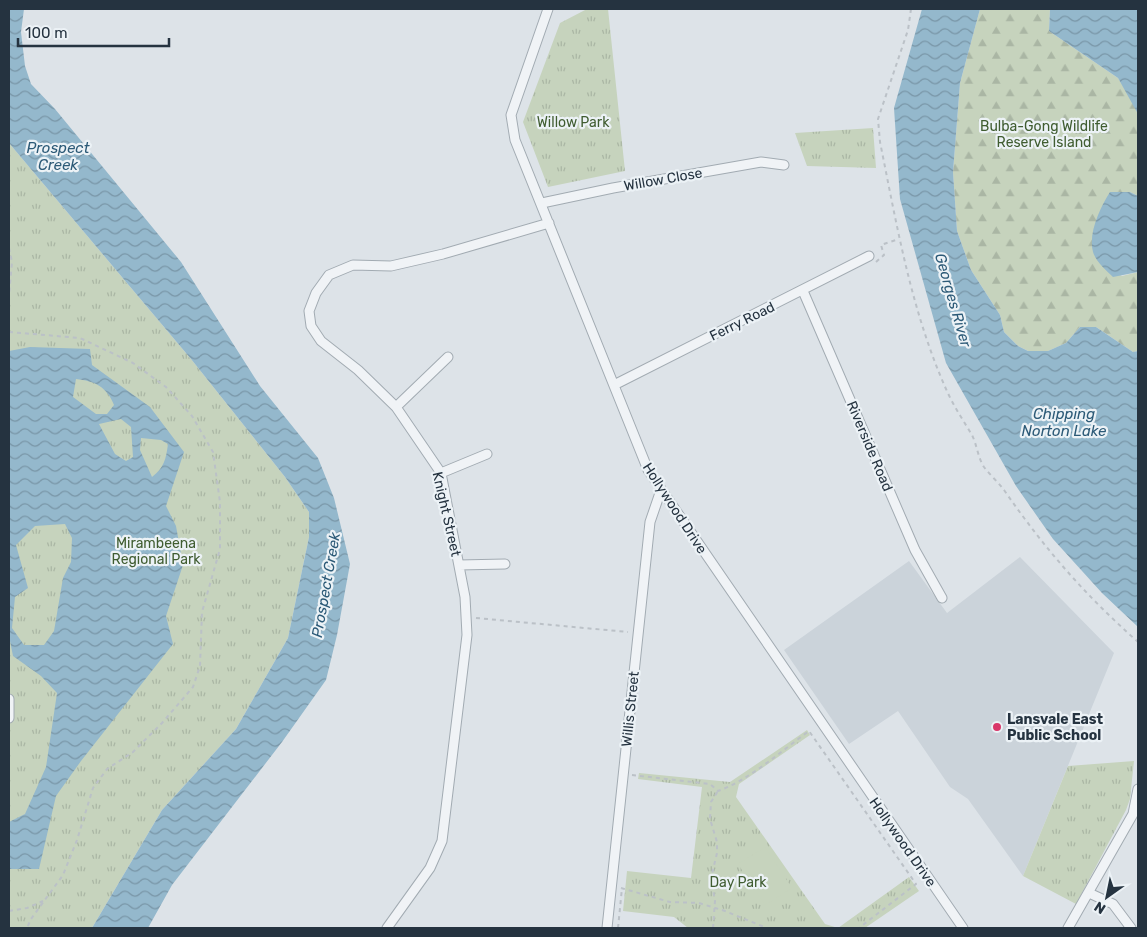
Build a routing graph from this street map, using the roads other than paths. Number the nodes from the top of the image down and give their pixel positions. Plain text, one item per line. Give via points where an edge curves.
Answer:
1 (548, 9) edge
2 (784, 165) dead end
3 (542, 203) junction
4 (549, 223) junction
5 (869, 256) road end
6 (803, 291) junction
7 (448, 358) dead end
8 (614, 385) junction
9 (396, 408) junction
10 (487, 454) dead end
11 (441, 473) junction
12 (661, 490) junction
13 (505, 564) dead end
14 (459, 565) junction
15 (942, 598) dead end
16 (9, 699) edge
17 (9, 718) edge
18 (1138, 789) edge
19 (1137, 801) edge
20 (1089, 893) junction
21 (387, 928) edge
22 (607, 928) edge
23 (963, 928) edge
24 (1068, 928) edge
25 (1131, 928) edge

1 - 3 street, Hollywood Drive via 511,115 515,140
2 - 3 street, Willow Close via 762,162
3 - 4 street, Hollywood Drive
4 - 8 street, Hollywood Drive
4 - 9 street, Knight Street via 443,254 391,266 353,265 329,275 316,293 309,311 311,326 321,341 358,370
5 - 6 street, Ferry Road
6 - 8 street, Ferry Road
6 - 15 street, Riverside Road via 915,550
7 - 9 street
8 - 12 street, Hollywood Drive via 648,470
9 - 11 street, Knight Street
10 - 11 street
11 - 14 street, Knight Street
12 - 22 street, Willis Street via 650,522
12 - 23 street, Hollywood Drive
13 - 14 street
14 - 21 street, Knight Street via 465,597 466,644 442,841 430,868
16 - 17 street
18 - 19 street
19 - 20 street
20 - 24 street
20 - 25 street via 1113,904

